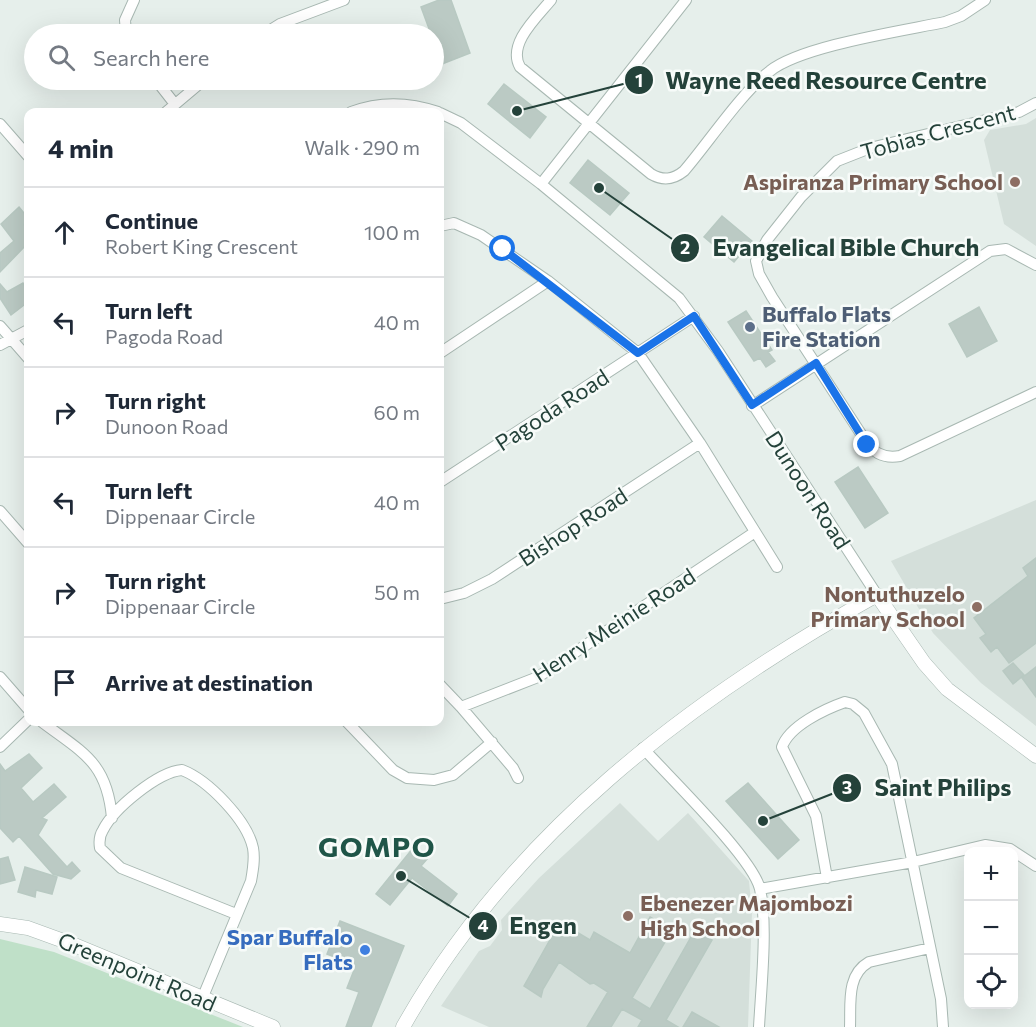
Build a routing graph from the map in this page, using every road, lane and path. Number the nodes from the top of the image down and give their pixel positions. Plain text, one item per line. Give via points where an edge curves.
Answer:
1 (134, 0) edge
2 (344, 0) edge
3 (551, 0) edge
4 (686, 0) edge
5 (985, 0) edge
6 (125, 24) edge
7 (280, 24) edge
8 (164, 90) edge
9 (191, 90) edge
10 (174, 103) junction
11 (1036, 103) edge
12 (170, 108) edge
13 (368, 108) edge
14 (420, 108) edge
15 (444, 115) edge
16 (0, 124) edge
17 (588, 124) junction
18 (24, 151) edge
19 (541, 184) junction
20 (444, 225) edge
21 (1036, 265) edge
22 (548, 281) junction
23 (694, 316) junction
24 (0, 326) edge
25 (24, 332) edge
26 (11, 338) junction
27 (0, 345) edge
28 (444, 350) edge
29 (24, 353) edge
30 (638, 353) junction
31 (816, 363) junction
32 (1036, 392) edge
33 (752, 405) junction
34 (700, 443) junction
35 (444, 479) edge
36 (0, 511) edge
37 (755, 532) junction
38 (24, 538) edge
39 (777, 567) dead end
40 (876, 596) junction
41 (444, 598) edge
42 (0, 677) edge
43 (444, 689) edge
44 (24, 704) edge
45 (461, 707) junction
46 (24, 724) edge
47 (47, 726) edge
48 (351, 726) edge
49 (492, 742) junction
50 (0, 747) edge
51 (642, 748) junction
52 (1036, 756) edge
53 (518, 778) dead end
54 (112, 818) junction
55 (913, 862) junction
56 (1036, 866) edge
57 (827, 878) junction
58 (760, 889) junction
59 (236, 915) junction
60 (0, 924) edge
61 (930, 948) junction
62 (202, 999) junction
63 (273, 1027) edge
64 (403, 1027) edge
65 (759, 1027) edge
66 (850, 1027) edge
67 (943, 1027) edge

1 - 6 street
2 - 7 street
3 - 17 street via 517,46 516,61
4 - 17 street
5 - 17 street via 945,22 807,53 780,64 759,81 684,171 672,179 651,174
8 - 10 street
9 - 10 street
10 - 12 street
11 - 31 street, Tobias Crescent via 1019,112 855,153 829,168 801,197 767,240 756,267
13 - 14 street, Dunoon Road via 386,104
15 - 19 street, Dunoon Road via 461,123
16 - 18 street
17 - 19 street
19 - 23 street, Dunoon Road via 667,286
20 - 22 street via 464,226
21 - 31 street via 1006,249 990,251
22 - 28 street
22 - 30 street
23 - 30 street, Pagoda Road
23 - 33 street, Dunoon Road
24 - 26 street
25 - 26 street
26 - 27 street
26 - 29 street
30 - 34 street
30 - 35 street, Pagoda Road
31 - 32 street via 867,445 883,456 900,456
31 - 33 street
33 - 40 street, Dunoon Road
34 - 37 street
34 - 41 street, Bishop Road via 492,579
36 - 38 street
37 - 39 street
37 - 45 street, Henry Meinie Road via 538,677
40 - 51 street via 788,645
40 - 52 street, Dunoon Road via 947,689
42 - 44 street
43 - 45 street
45 - 49 street
46 - 50 street
47 - 54 street via 100,771 110,797
48 - 49 street via 393,770 407,778 434,780 453,775
49 - 53 street
51 - 58 street via 738,853
51 - 64 street via 501,886 444,961
54 - 59 street via 99,839 100,848 113,863
54 - 59 street via 159,776 170,771 182,770 205,782 246,832 253,847 251,881
55 - 56 street via 986,845 1010,849
55 - 57 street
55 - 57 street via 892,764 864,712 845,702 796,729 783,747 816,816
55 - 61 street
57 - 58 street
58 - 65 street
59 - 62 street
60 - 62 street, Greenpoint Road via 28,928 64,941
61 - 66 street via 862,966 852,981
61 - 67 street
62 - 63 street, Greenpoint Road

